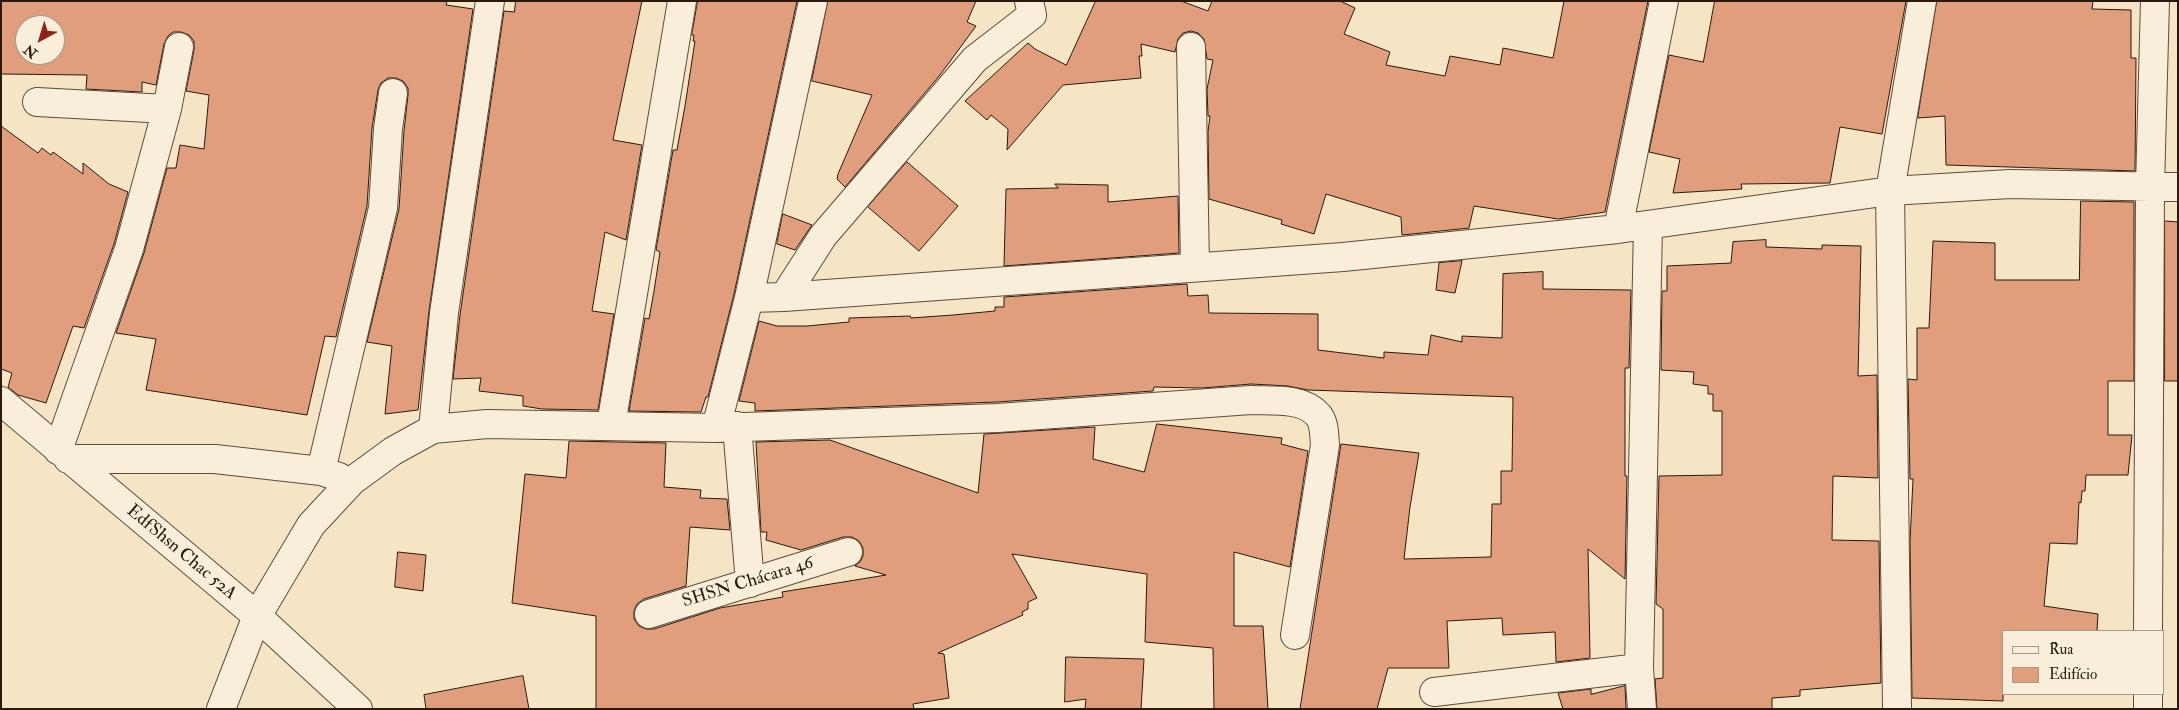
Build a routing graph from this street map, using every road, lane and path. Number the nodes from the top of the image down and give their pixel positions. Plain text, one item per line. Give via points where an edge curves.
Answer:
1 (490, 1) edge
2 (682, 1) edge
3 (813, 1) edge
4 (1029, 1) edge
5 (1664, 1) edge
6 (1922, 1) edge
7 (2155, 1) edge
8 (179, 47) dead end
9 (1191, 47) dead end
10 (393, 94) dead end
11 (37, 102) dead end
12 (167, 109) junction
13 (2150, 187) junction
14 (2178, 188) edge
15 (1890, 191) junction
16 (1648, 225) junction
17 (1618, 229) junction
18 (1194, 267) junction
19 (784, 297) junction
20 (749, 298) junction
21 (1, 401) edge
22 (611, 425) junction
23 (726, 427) junction
24 (433, 429) junction
25 (63, 454) junction
26 (321, 471) junction
27 (352, 481) junction
28 (848, 552) dead end
29 (750, 583) junction
30 (649, 614) dead end
31 (257, 616) junction
32 (2148, 630) edge
33 (1295, 635) dead end
34 (1638, 668) junction
35 (1434, 692) dead end
36 (2148, 695) edge
37 (221, 709) edge
38 (358, 709) edge
39 (1642, 709) edge
40 (1897, 709) edge
41 (2148, 709) edge

1 - 24 street via 444,313
2 - 22 street
3 - 20 street
4 - 19 street via 1032,14 975,59 823,236
5 - 17 street
6 - 15 street
7 - 13 street
8 - 12 street
9 - 18 street
10 - 26 street via 383,208
11 - 12 street
12 - 25 street via 129,249
13 - 14 street
13 - 15 street via 2010,184
13 - 32 street
15 - 16 street
15 - 40 street
16 - 17 street
16 - 34 street
17 - 18 street via 1343,257
18 - 19 street
19 - 20 street
20 - 23 street
21 - 25 street, EdfShsn Chac 52A
22 - 23 street
22 - 24 street via 486,424
23 - 29 street
23 - 33 street via 998,418 1251,400 1306,406 1318,415 1324,430 1324,445
24 - 27 street via 393,451
25 - 26 street via 215,459
25 - 31 street, EdfShsn Chac 52A
26 - 27 street
27 - 31 street via 312,525
28 - 29 street, SHSN Chácara 46
29 - 30 street, SHSN Chácara 46
31 - 37 street
31 - 38 street, EdfShsn Chac 52A
34 - 35 street
34 - 39 street
36 - 41 street

